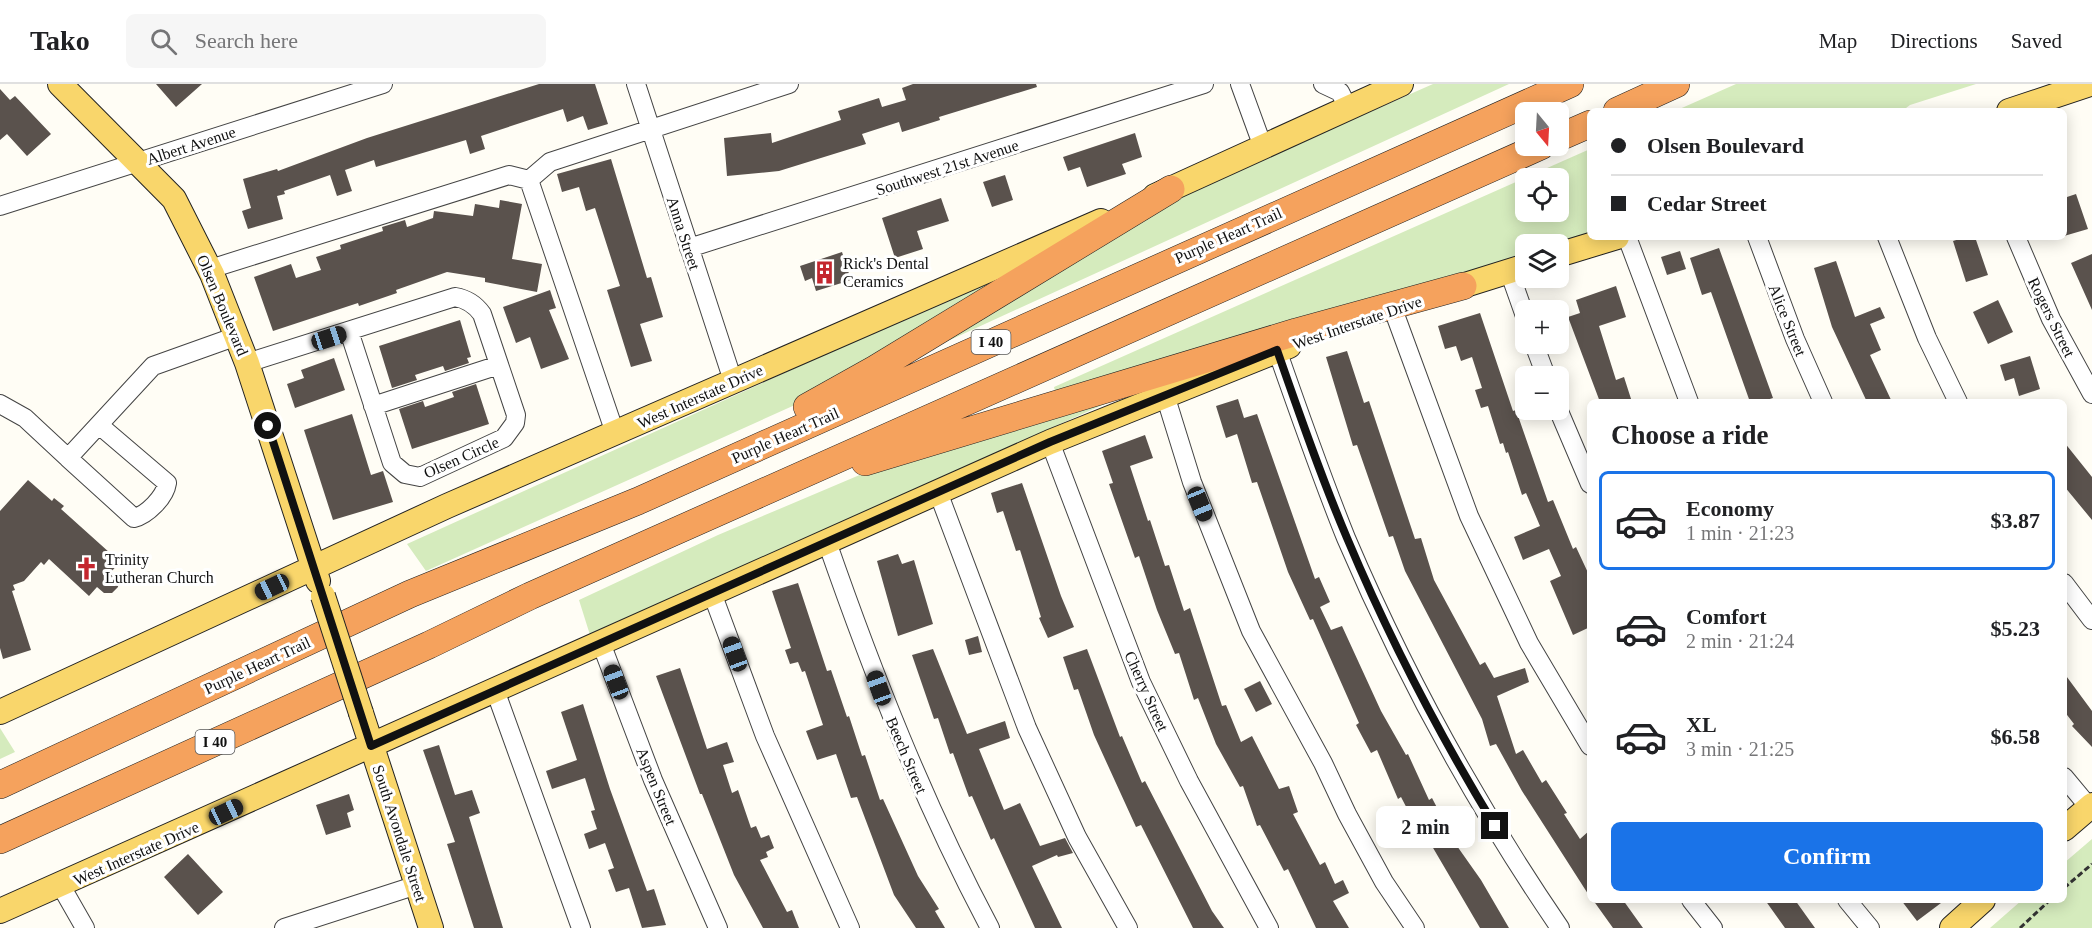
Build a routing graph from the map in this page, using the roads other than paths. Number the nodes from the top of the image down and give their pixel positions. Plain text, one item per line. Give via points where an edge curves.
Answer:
1 (60, 84) edge
2 (383, 84) edge
3 (636, 84) edge
4 (789, 84) edge
5 (1204, 84) edge
6 (1240, 84) edge
7 (1323, 84) edge
8 (1401, 84) edge
9 (1570, 84) edge
10 (1676, 84) edge
11 (2090, 84) edge
12 (1348, 108) junction
13 (1624, 108) edge
14 (2018, 108) edge
15 (1587, 125) edge
16 (650, 129) junction
17 (1569, 133) edge
18 (1263, 147) junction
19 (1518, 156) edge
20 (138, 162) junction
21 (529, 180) junction
22 (1171, 189) junction
23 (2, 202) edge
24 (1607, 240) edge
25 (1628, 240) edge
26 (1758, 240) edge
27 (1888, 240) edge
28 (2017, 240) edge
29 (689, 248) junction
30 (1569, 252) edge
31 (210, 269) junction
32 (1515, 269) edge
33 (1463, 286) junction
34 (1393, 309) junction
35 (349, 331) junction
36 (237, 336) junction
37 (1277, 350) junction
38 (248, 363) junction
39 (499, 365) junction
40 (733, 381) junction
41 (2092, 394) edge
42 (1165, 395) junction
43 (1688, 399) edge
44 (1822, 399) edge
45 (1957, 399) edge
46 (0, 404) edge
47 (373, 406) junction
48 (1563, 420) edge
49 (99, 425) junction
50 (615, 433) junction
51 (1050, 442) junction
52 (68, 458) junction
53 (1587, 477) edge
54 (938, 492) junction
55 (638, 501) junction
56 (738, 502) junction
57 (827, 542) junction
58 (314, 567) junction
59 (2067, 587) edge
60 (712, 593) junction
61 (2092, 620) edge
62 (601, 643) junction
63 (495, 690) junction
64 (0, 712) edge
65 (1587, 741) edge
66 (371, 746) junction
67 (2067, 780) edge
68 (0, 785) edge
69 (2091, 806) edge
70 (2067, 826) edge
71 (0, 840) edge
72 (417, 885) junction
73 (61, 886) junction
74 (1693, 903) edge
75 (1849, 903) edge
76 (1980, 903) edge
77 (0, 911) edge
78 (85, 928) edge
79 (284, 928) edge
80 (431, 928) edge
81 (582, 928) edge
82 (718, 928) edge
83 (850, 928) edge
84 (990, 928) edge
85 (1128, 928) edge
86 (1269, 928) edge
87 (1415, 928) edge
88 (1560, 928) edge
89 (1713, 928) edge
90 (1870, 928) edge
91 (1952, 928) edge

1 - 20 main road, Olsen Boulevard
2 - 20 street, Albert Avenue
3 - 16 street, Anna Street
4 - 16 street
5 - 29 street, Southwest 21st Avenue
6 - 18 street
7 - 12 street via 1340,92
8 - 12 main road, West Interstate Drive
9 - 55 highway, Purple Heart Trail / I 40
10 - 13 highway
11 - 14 main road
12 - 18 main road, West Interstate Drive
15 - 17 highway
16 - 21 street via 550,162
16 - 29 street, Anna Street
18 - 22 main road, West Interstate Drive
19 - 56 highway, I 40
20 - 23 street, Albert Avenue
20 - 31 main road, Olsen Boulevard via 174,199
21 - 31 street via 509,175
21 - 50 street
22 - 40 main road, West Interstate Drive
22 - 55 highway via 847,386
24 - 30 main road
25 - 43 street
26 - 44 street, Alice Street
27 - 45 street via 1927,338
28 - 41 street, Rogers Street via 2051,319
29 - 40 street, Anna Street
31 - 36 main road, Olsen Boulevard
32 - 33 main road, West Interstate Drive
33 - 34 main road, West Interstate Drive
33 - 56 highway via 969,429
34 - 37 main road, West Interstate Drive
34 - 65 street via 1469,516 1529,643
35 - 38 street, Olsen Circle
35 - 39 street, Olsen Circle via 455,297 463,298 482,314
35 - 47 street, Olsen Circle
36 - 38 main road, Olsen Boulevard
36 - 49 street via 153,366
37 - 42 main road, West Interstate Drive
37 - 88 street via 1329,496 1409,673 1486,811
38 - 58 main road, Olsen Boulevard
39 - 47 street
39 - 47 street, Olsen Circle via 516,414 511,430 504,438 420,477 405,474 392,463
40 - 50 main road, West Interstate Drive
42 - 51 main road, West Interstate Drive
42 - 87 street via 1192,482 1251,631 1384,882
46 - 52 street via 26,418
48 - 53 street
49 - 52 street
49 - 52 street via 167,483 166,490 142,516 134,518
50 - 58 main road, West Interstate Drive
51 - 54 main road, West Interstate Drive
51 - 86 street, Cherry Street via 1141,682 1189,781
54 - 57 main road, West Interstate Drive
54 - 85 street via 1027,728 1077,837
55 - 68 highway, Purple Heart Trail / I 40 via 410,594
56 - 71 highway, I 40
57 - 60 main road, West Interstate Drive
57 - 84 street, Beech Street via 904,748
58 - 64 main road, West Interstate Drive
58 - 66 main road, South Avondale Street, bridge
59 - 61 street
60 - 62 main road, West Interstate Drive
60 - 83 street via 765,736
62 - 63 main road, West Interstate Drive
62 - 82 street, Aspen Street
63 - 66 main road, West Interstate Drive
63 - 81 street
66 - 72 main road, South Avondale Street
66 - 73 main road, West Interstate Drive
67 - 69 street
69 - 70 main road
72 - 79 street
72 - 80 main road, South Avondale Street
73 - 77 main road, West Interstate Drive
73 - 78 street
74 - 89 street
75 - 90 street
76 - 91 main road

